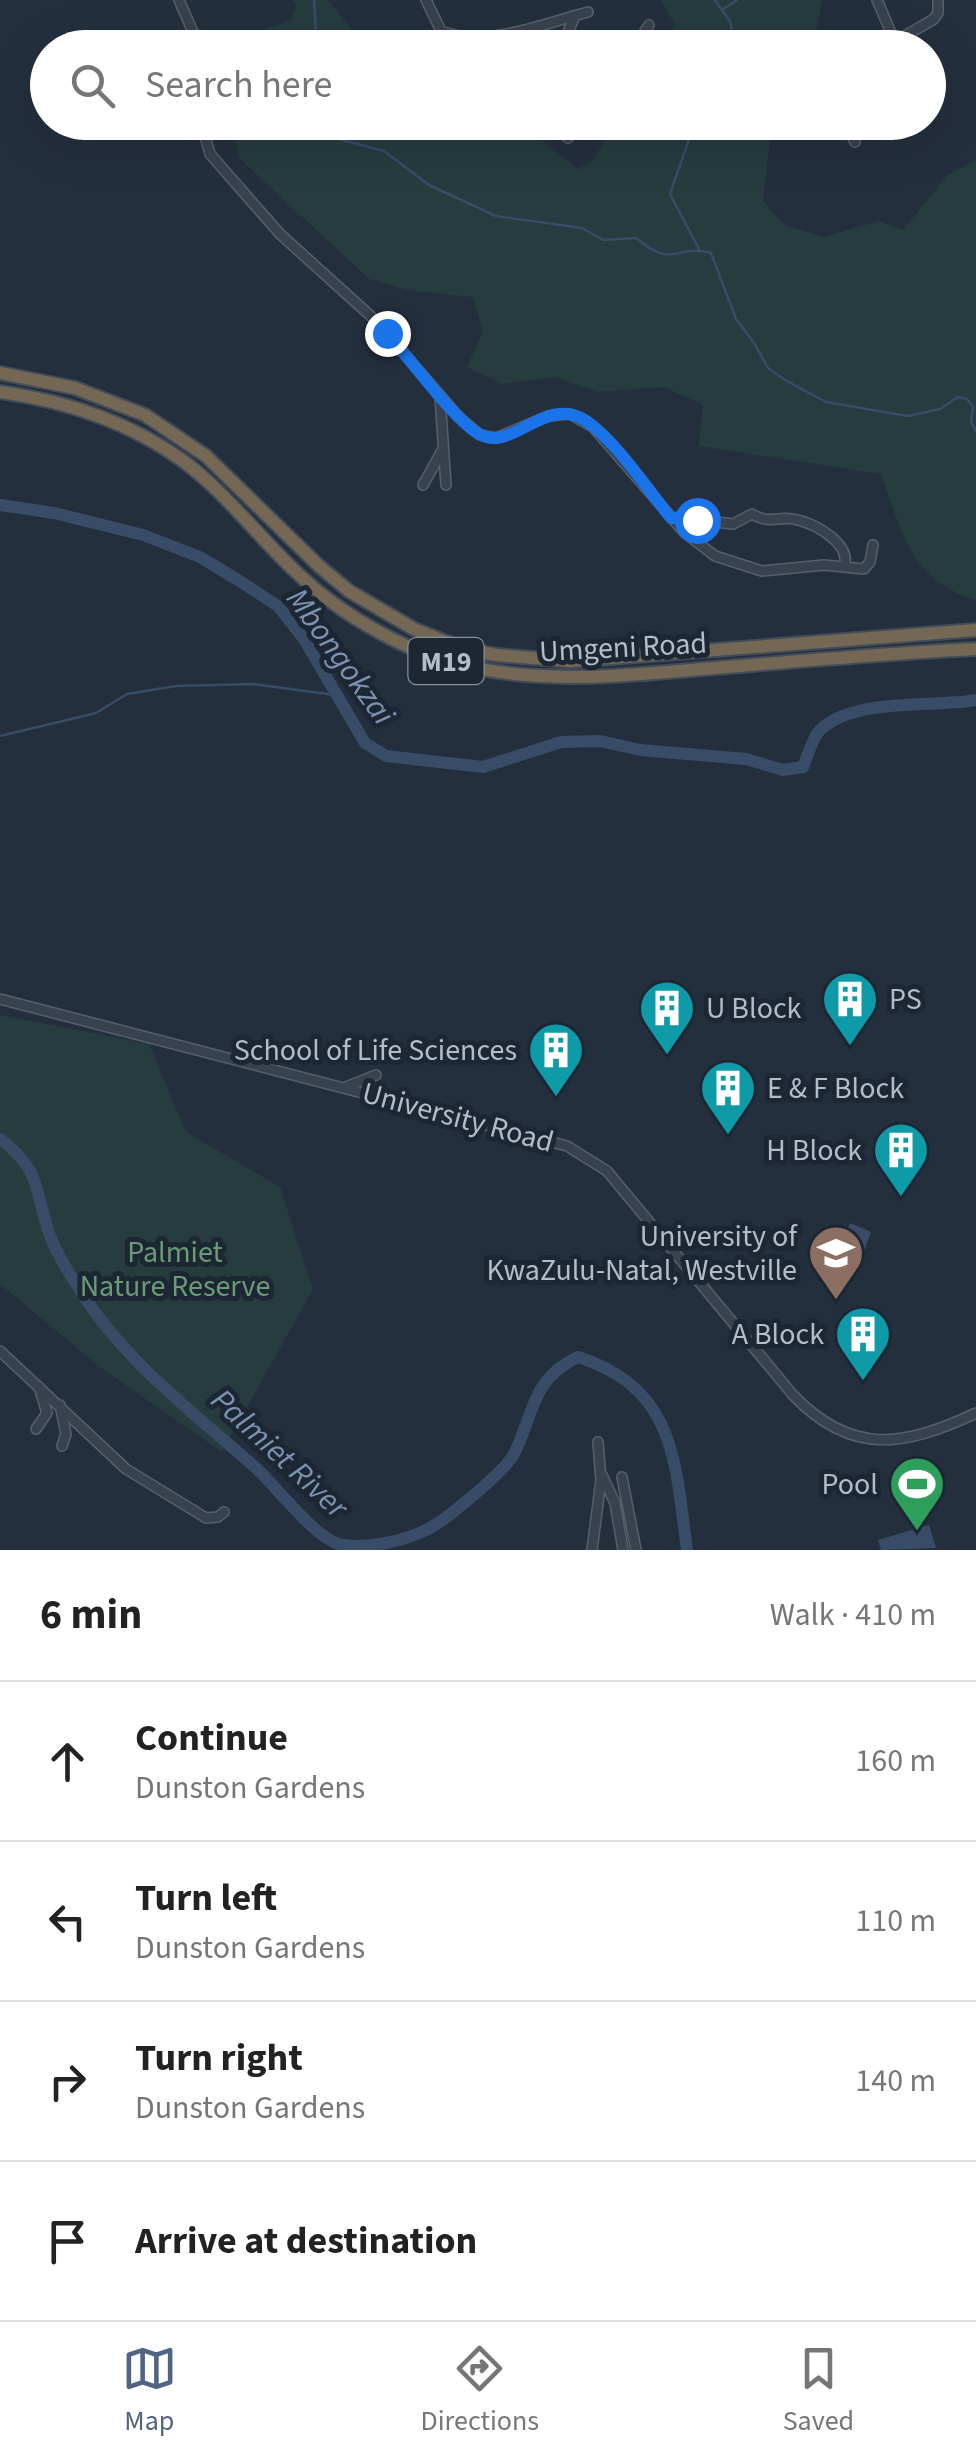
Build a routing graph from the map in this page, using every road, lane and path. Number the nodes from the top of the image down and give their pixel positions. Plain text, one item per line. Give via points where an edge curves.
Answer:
1 (179, 0) edge
2 (426, 0) edge
3 (877, 0) edge
4 (938, 0) edge
5 (588, 12) dead end
6 (574, 16) junction
7 (649, 25) dead end
8 (192, 30) edge
9 (441, 30) edge
10 (516, 30) edge
11 (568, 30) edge
12 (646, 30) edge
13 (890, 30) edge
14 (915, 30) edge
15 (206, 140) edge
16 (0, 373) edge
17 (0, 392) edge
18 (440, 394) junction
19 (443, 449) junction
20 (423, 485) dead end
21 (446, 486) dead end
22 (671, 518) junction
23 (873, 545) dead end
24 (844, 568) junction
25 (976, 630) edge
26 (976, 649) edge
27 (0, 999) edge
28 (376, 1075) dead end
29 (346, 1087) junction
30 (0, 1351) edge
31 (38, 1385) junction
32 (60, 1405) junction
33 (976, 1412) edge
34 (36, 1429) dead end
35 (598, 1442) dead end
36 (62, 1446) dead end
37 (601, 1472) junction
38 (622, 1477) dead end
39 (224, 1512) dead end
40 (592, 1550) edge
41 (624, 1550) edge
42 (636, 1550) edge

1 - 8 street
2 - 9 street
3 - 13 street
4 - 14 street via 934,19
5 - 6 street
6 - 10 street
6 - 11 street
7 - 12 street
15 - 18 street via 210,154 264,216 374,319
16 - 25 highway, Umgeni Road / M19 via 75,388 145,416 206,456 349,591 462,648 571,661
17 - 26 highway, Umgeni Road / M19 via 69,405 148,439 208,483 329,600 396,641 466,668 568,679
18 - 19 street
18 - 22 street via 466,425 488,438 555,414 582,419
19 - 20 street
19 - 21 street
22 - 24 street via 697,544 740,566
22 - 24 street via 732,524 752,514 765,521 799,520 842,547
23 - 24 street via 868,566
27 - 29 street, University Road
28 - 29 street
29 - 33 street, University Road via 549,1140 608,1171 793,1395 837,1428 876,1440 908,1439
30 - 31 street
31 - 32 street
31 - 34 street via 47,1413
32 - 36 street
32 - 39 street via 142,1481 206,1518
35 - 37 street
37 - 40 street
37 - 41 street
38 - 42 street

